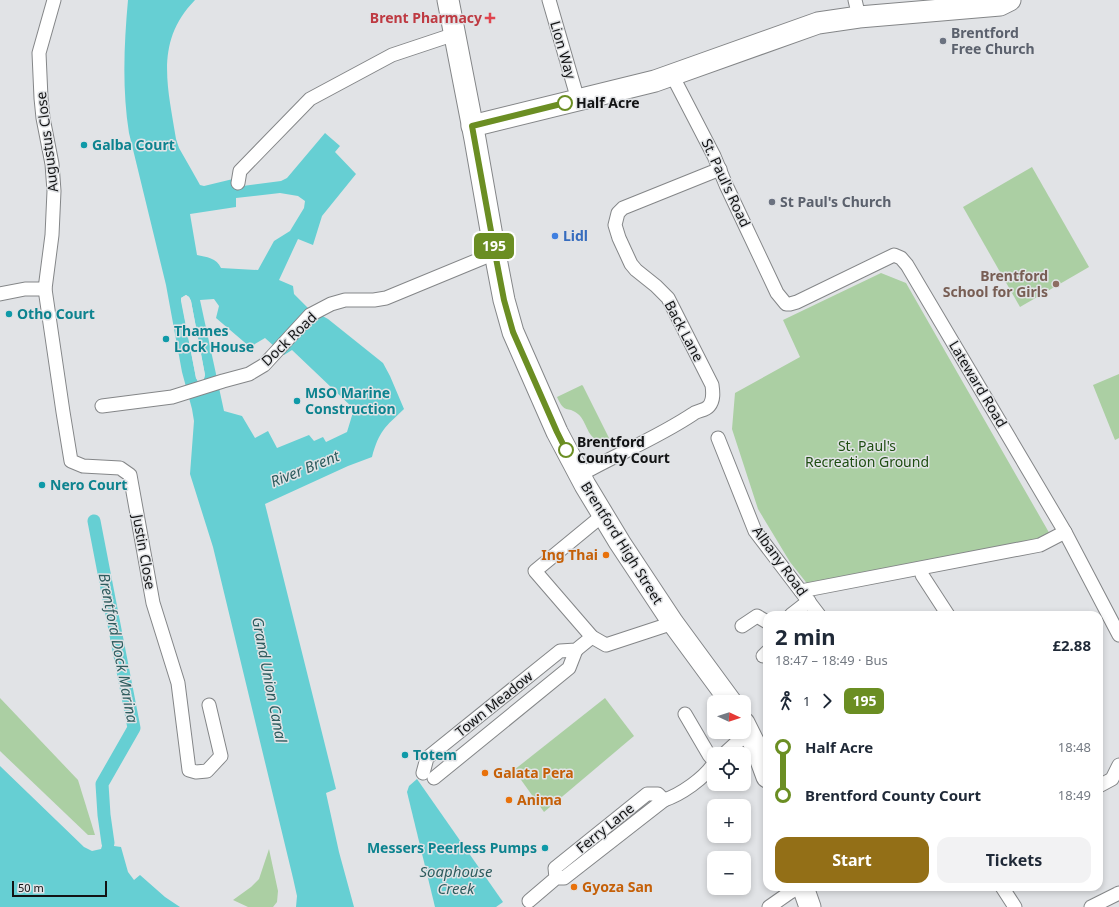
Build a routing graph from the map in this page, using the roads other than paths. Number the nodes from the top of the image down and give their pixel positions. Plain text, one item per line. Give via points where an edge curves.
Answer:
1 (54, 0) edge
2 (448, 0) edge
3 (549, 0) edge
4 (1010, 0) edge
5 (857, 9) edge
6 (455, 34) junction
7 (672, 75) junction
8 (578, 100) junction
9 (472, 126) junction
10 (720, 168) junction
11 (238, 183) dead end
12 (495, 253) junction
13 (45, 289) junction
14 (777, 293) joint
15 (0, 294) edge
16 (102, 406) dead end
17 (718, 438) dead end
18 (580, 475) junction
19 (603, 515) junction
20 (1065, 532) junction
21 (922, 575) dead end
22 (805, 596) junction
23 (793, 611) edge
24 (816, 611) edge
25 (945, 611) edge
26 (763, 620) edge
27 (673, 623) junction
28 (742, 626) dead end
29 (1119, 635) edge
30 (592, 637) junction
31 (576, 650) junction
32 (726, 695) edge
33 (209, 705) dead end
34 (685, 714) dead end
35 (751, 738) edge
36 (739, 739) edge
37 (732, 747) edge
38 (707, 752) edge
39 (1119, 765) edge
40 (763, 767) edge
41 (707, 773) edge
42 (1103, 784) edge
43 (790, 891) edge
44 (804, 891) edge
45 (1005, 891) edge
46 (1119, 893) edge
47 (529, 901) dead end
48 (769, 907) edge
49 (810, 907) edge
50 (1015, 907) edge
51 (1091, 907) edge

1 - 13 street, Augustus Close via 39,53 43,118 52,164 54,191 52,235
2 - 6 main road, Brentford High Street
3 - 8 street, Lion Way
4 - 5 main road via 1000,5
5 - 7 main road
6 - 9 main road, Brentford High Street
6 - 11 street via 392,55 310,99 240,171
7 - 8 main road
7 - 10 street, St. Paul's Road
8 - 9 main road
9 - 12 main road, Brentford High Street
10 - 14 street, St. Paul's Road
10 - 18 street, Back Lane via 623,208 615,220 617,234 631,264 668,298 712,385 710,404
12 - 16 street, Dock Road via 386,298 346,300 331,304 310,315 264,365 249,374 166,398
12 - 18 main road, Brentford High Street via 513,332 557,432
13 - 15 street via 25,289
13 - 33 street, Justin Close via 71,461 83,466 120,468 130,475 153,603 178,683 189,770 196,772 207,771 221,756
14 - 20 street, Lateward Road via 786,304 790,304 894,255 901,258
17 - 22 street, Albany Road via 755,532
18 - 19 main road, Brentford High Street
19 - 27 main road, Brentford High Street
19 - 30 street via 535,571
20 - 22 street via 1040,545
20 - 29 street, Lateward Road
21 - 25 street
22 - 23 street
22 - 24 street, Albany Road
26 - 28 street via 757,616
27 - 30 street via 606,645
27 - 32 main road, Brentford High Street
30 - 31 street, Town Meadow
31 - 31 street, Town Meadow via 560,651 427,758 428,775 570,668
34 - 38 street
35 - 40 main road
36 - 37 street
39 - 42 street via 1112,779
41 - 47 street, Ferry Lane via 666,799 658,794 648,794 555,868 556,878
43 - 48 street
44 - 49 main road
45 - 50 street
46 - 51 street

